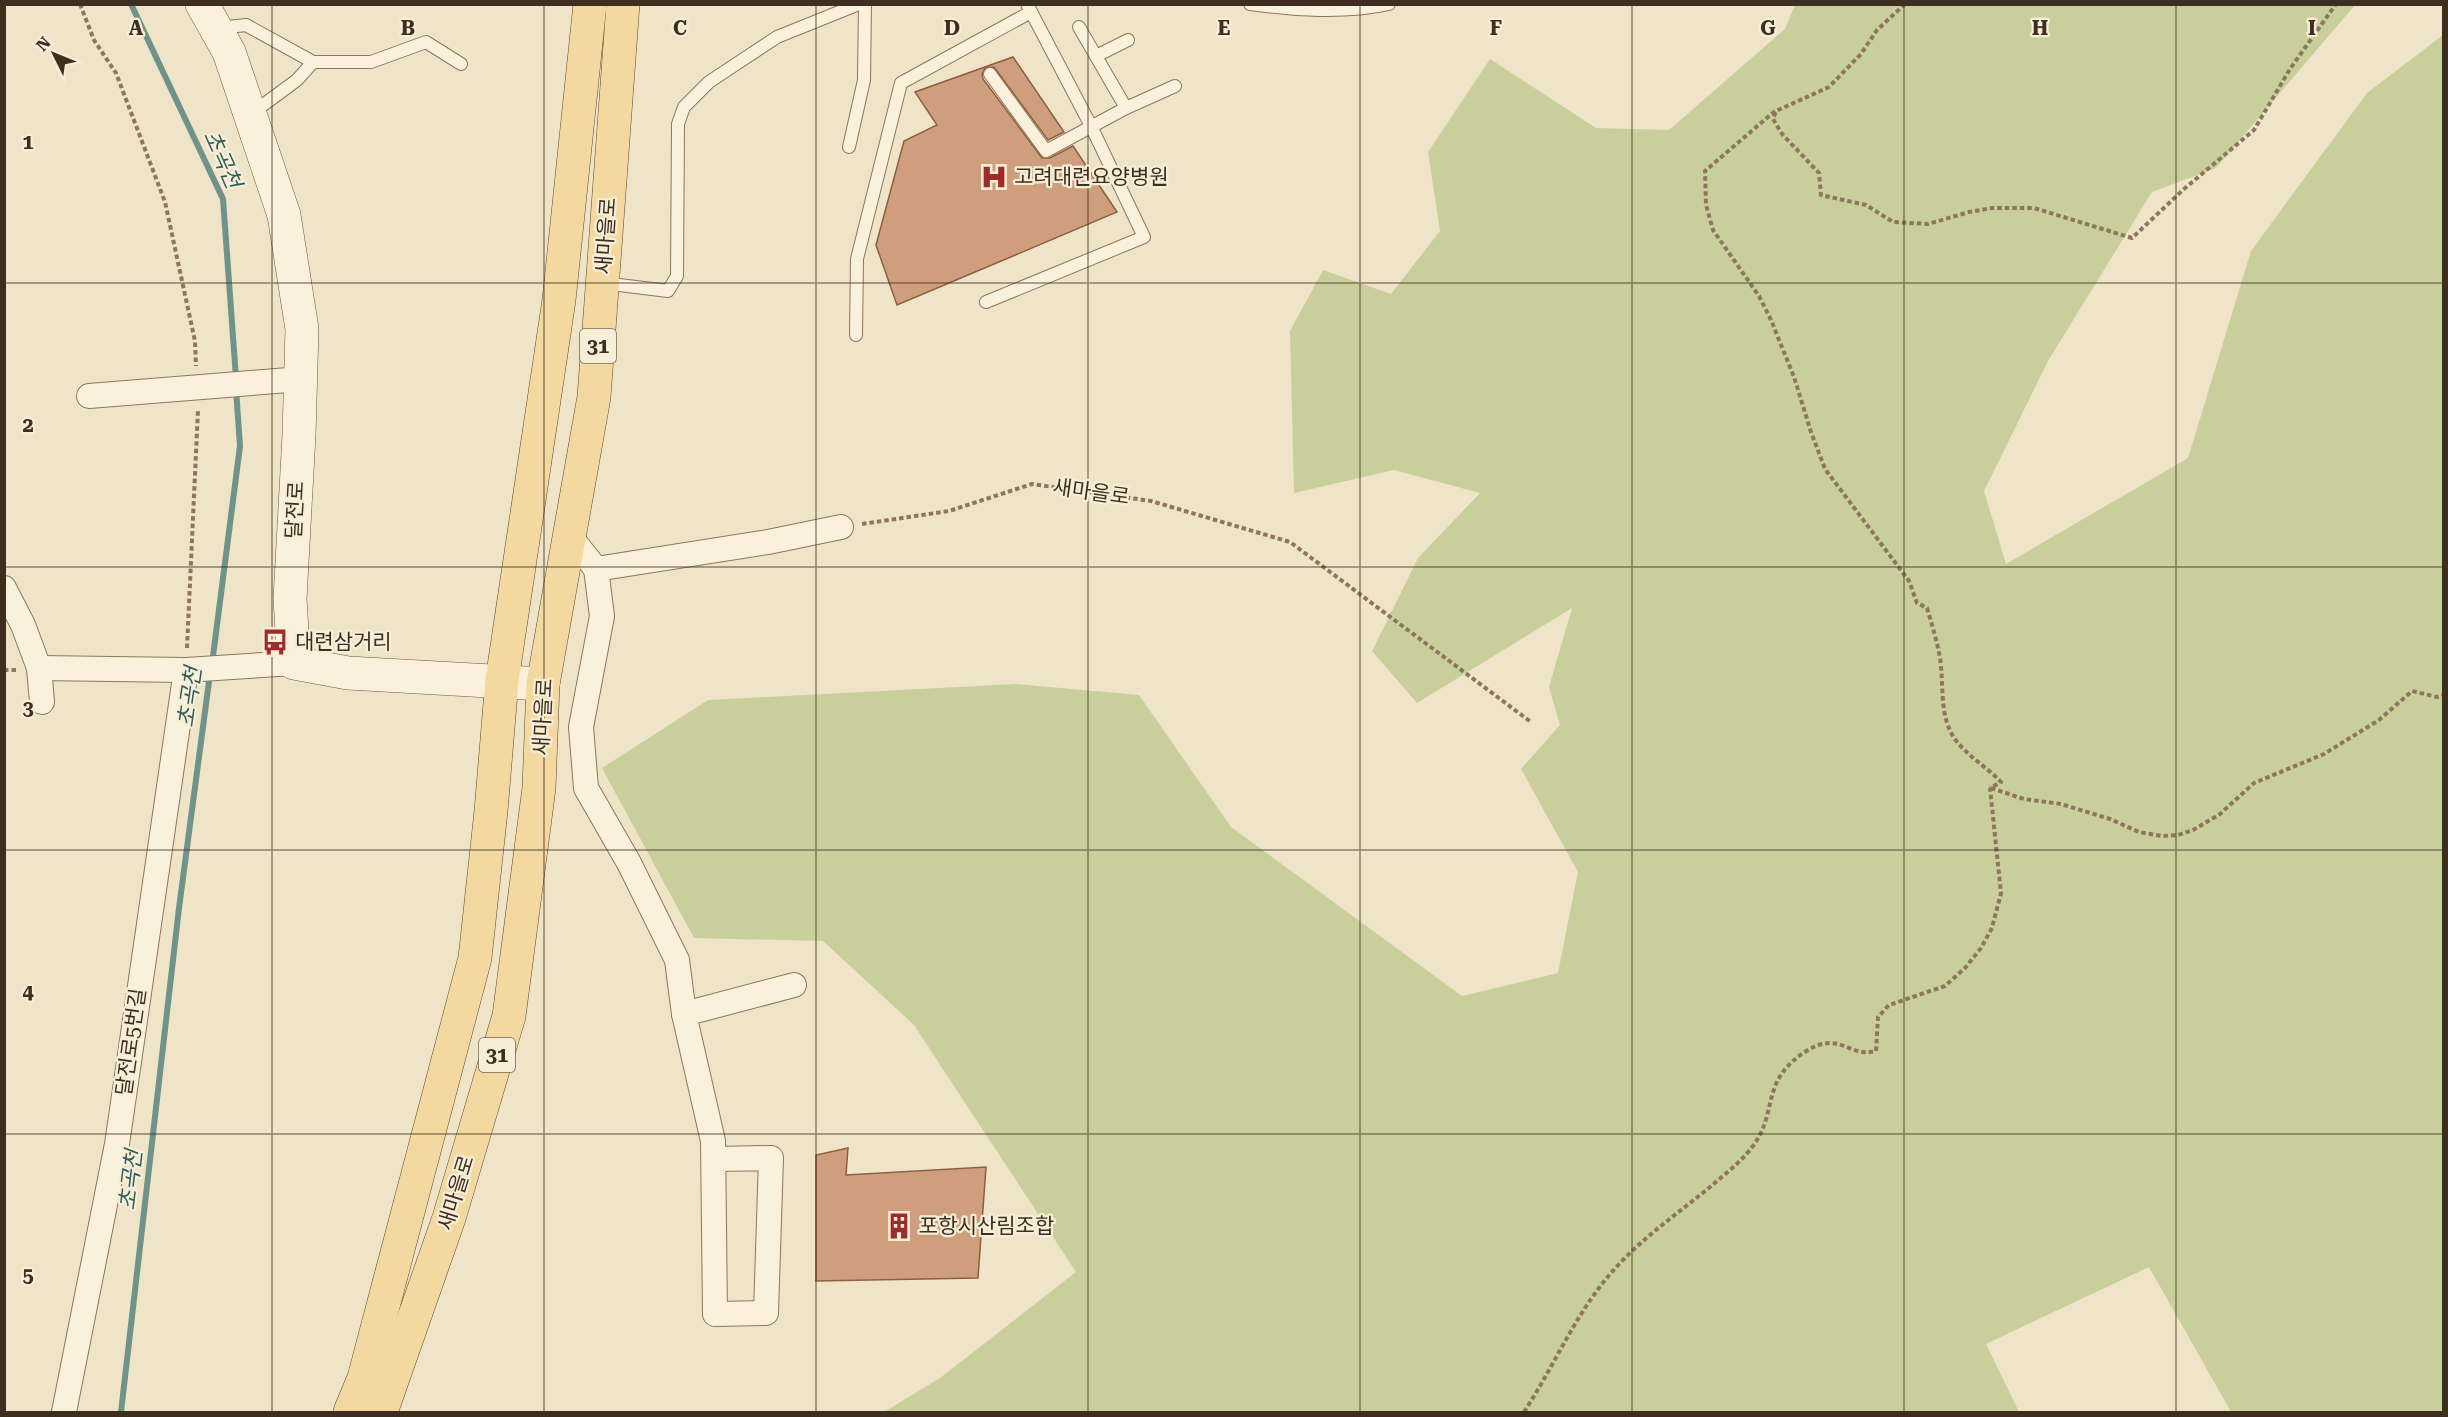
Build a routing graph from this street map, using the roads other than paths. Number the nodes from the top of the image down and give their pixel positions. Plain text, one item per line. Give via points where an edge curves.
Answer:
1 (590, 4) edge
2 (623, 4) edge
3 (859, 4) edge
4 (865, 4) edge
5 (1250, 4) edge
6 (1389, 4) edge
7 (1029, 8) edge
8 (209, 16) edge
9 (1079, 27) dead end
10 (1128, 40) dead end
11 (1096, 56) junction
12 (313, 62) junction
13 (461, 64) dead end
14 (990, 74) dead end
15 (1175, 86) dead end
16 (1126, 108) junction
17 (250, 114) junction
18 (1091, 126) junction
19 (849, 147) dead end
20 (602, 283) junction
21 (986, 302) dead end
22 (856, 335) dead end
23 (295, 380) junction
24 (88, 396) dead end
25 (841, 527) road end
26 (569, 535) junction
27 (596, 569) junction
28 (4, 588) edge
29 (294, 663) junction
30 (39, 668) junction
31 (191, 669) junction
32 (502, 681) junction
33 (543, 684) junction
34 (42, 702) dead end
35 (794, 985) dead end
36 (684, 1014) junction
37 (715, 1159) junction
38 (64, 1413) edge
39 (350, 1413) edge
40 (381, 1413) edge

1 - 32 main road, 새마을로 / 31 via 559,300
2 - 20 main road, 새마을로 / 31
3 - 20 lane via 777,37 709,82 684,107 678,124 677,276 668,291
4 - 19 lane via 864,80
5 - 6 lane via 1289,10 1370,9
7 - 18 lane
7 - 22 lane via 901,83 857,259
8 - 12 lane via 246,25
8 - 17 street, 달전로 via 229,52
9 - 11 lane
10 - 11 lane
11 - 16 lane
12 - 13 lane via 371,62 426,42
12 - 17 lane via 297,80
14 - 18 lane via 1046,151
15 - 16 lane
16 - 18 lane
17 - 23 street, 달전로 via 284,215 302,329
18 - 21 lane via 1144,237
20 - 26 main road, 새마을로 / 31 via 594,397
23 - 24 street
23 - 29 street, 달전로 via 290,599
25 - 27 street
26 - 27 street
26 - 33 main road, 새마을로 / 31
27 - 36 street via 602,616 581,727 586,788 676,960
28 - 30 street
29 - 31 street
29 - 32 street via 348,673
30 - 31 street
30 - 34 street
31 - 38 street, 달전로5번길 via 117,1144
32 - 33 street
32 - 39 main road, 새마을로 / 31 via 475,958 364,1378
33 - 40 main road, 새마을로 / 31 via 539,788 509,1016 449,1218
35 - 36 street
36 - 37 street
37 - 37 street via 715,1314 766,1313 771,1158

